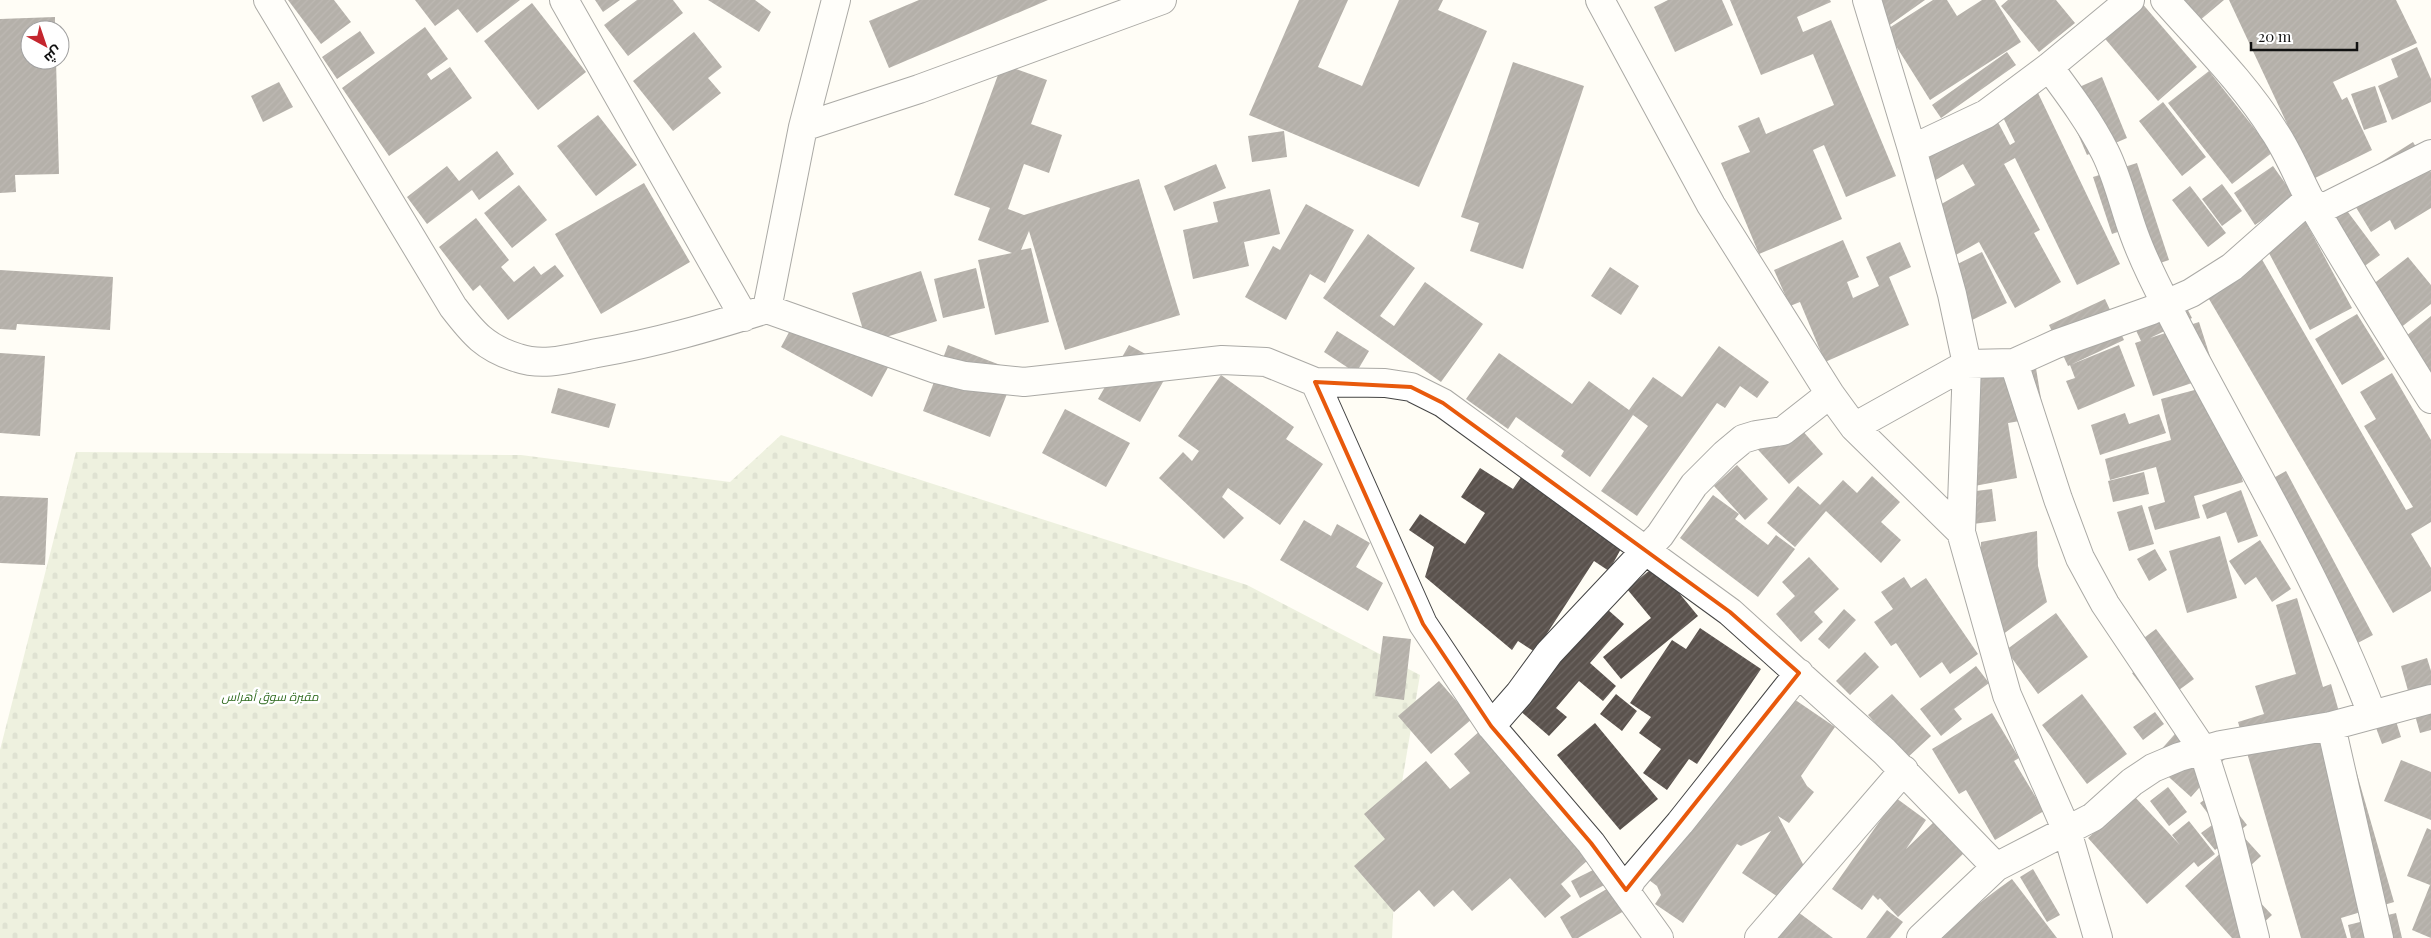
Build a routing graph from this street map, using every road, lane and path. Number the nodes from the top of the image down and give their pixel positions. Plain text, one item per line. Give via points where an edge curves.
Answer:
1 (268, 0) edge
2 (564, 0) edge
3 (836, 0) edge
4 (1162, 0) edge
5 (1600, 0) edge
6 (1867, 0) edge
7 (2130, 0) edge
8 (2165, 0) edge
9 (2049, 68) junction
10 (804, 127) junction
11 (1912, 149) junction
12 (2431, 154) edge
13 (2309, 199) junction
14 (2166, 304) junction
15 (755, 313) junction
16 (2014, 363) junction
17 (1967, 364) junction
18 (1315, 382) junction
19 (1830, 394) junction
20 (2431, 399) edge
21 (1854, 427) junction
22 (1961, 532) junction
23 (1646, 550) junction
24 (1799, 673) junction
25 (2431, 699) edge
26 (2372, 714) junction
27 (1491, 726) junction
28 (2331, 726) junction
29 (2202, 750) junction
30 (1904, 770) junction
31 (2066, 831) junction
32 (1996, 867) junction
33 (1626, 890) junction
34 (1658, 938) edge
35 (1759, 938) edge
36 (1921, 938) edge
37 (2098, 938) edge
38 (2255, 938) edge
39 (2379, 938) edge

1 - 15 street via 454,307 475,336 519,359 557,362 671,339
2 - 15 street
3 - 10 street
4 - 10 street via 919,90
5 - 19 street via 1711,204
6 - 11 street
7 - 9 street
8 - 13 street via 2242,87 2274,131
9 - 11 street via 1986,114
9 - 14 street via 2072,97 2105,152 2134,236
10 - 15 street
11 - 17 street via 1952,294
12 - 13 street via 2321,209
13 - 14 street via 2232,266
13 - 20 street via 2359,286
14 - 16 street via 2056,344
14 - 26 street via 2316,588
15 - 18 street via 965,376 1024,382 1222,360 1266,362
16 - 17 street
16 - 29 street via 2080,558 2104,604
17 - 21 street
17 - 22 street
18 - 23 street via 1385,383 1419,391 1443,404
18 - 27 street via 1424,624
19 - 21 street
19 - 23 street via 1783,432 1743,439 1725,454 1694,484
21 - 22 street
22 - 31 street via 2007,694
23 - 24 street via 1730,612
23 - 27 street via 1550,653
24 - 30 street
24 - 33 street
25 - 26 street
26 - 28 street
27 - 33 street via 1591,843
28 - 29 street
28 - 39 street
29 - 31 street via 2153,768 2132,782 2093,818
29 - 38 street via 2226,822
30 - 32 street
30 - 35 street
31 - 32 street
31 - 37 street
32 - 36 street
33 - 34 street

